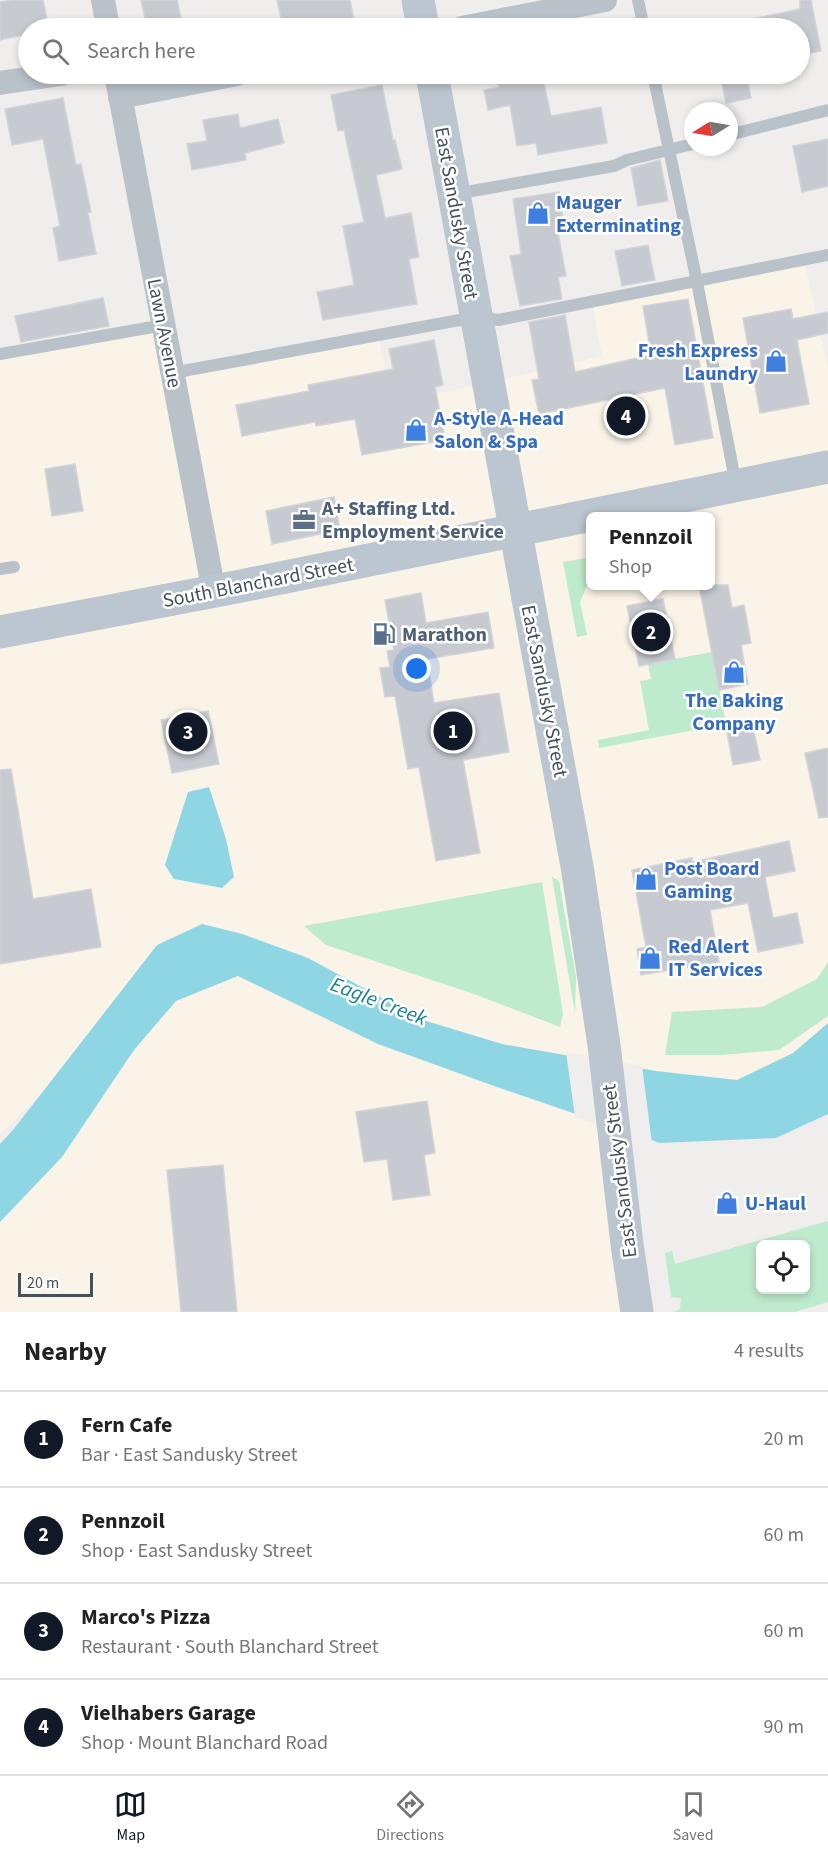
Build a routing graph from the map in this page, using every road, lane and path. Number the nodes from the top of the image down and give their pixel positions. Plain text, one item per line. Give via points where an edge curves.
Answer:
1 (103, 0) edge
2 (418, 0) edge
3 (605, 0) edge
4 (638, 0) edge
5 (106, 18) edge
6 (421, 18) edge
7 (513, 18) edge
8 (642, 18) edge
9 (18, 80) edge
10 (0, 83) edge
11 (434, 84) edge
12 (655, 84) edge
13 (118, 85) edge
14 (828, 110) edge
15 (738, 133) edge
16 (684, 146) edge
17 (669, 150) junction
18 (454, 194) junction
19 (828, 255) edge
20 (697, 282) junction
21 (476, 317) junction
22 (164, 325) junction
23 (0, 354) edge
24 (172, 373) junction
25 (828, 467) edge
26 (737, 486) junction
27 (609, 512) edge
28 (586, 517) edge
29 (515, 531) junction
30 (14, 567) dead end
31 (0, 569) edge
32 (214, 592) junction
33 (0, 632) edge
34 (637, 1312) edge

1 - 5 street
2 - 6 main road
3 - 7 street
4 - 8 lane
9 - 10 street
11 - 18 main road, East Sandusky Street
12 - 17 lane
13 - 22 street, Lawn Avenue
14 - 15 lane
16 - 17 lane
17 - 18 lane via 614,166
17 - 20 lane
18 - 21 main road, East Sandusky Street
19 - 20 lane
20 - 21 lane via 498,320
20 - 26 lane
21 - 24 lane
21 - 29 main road, East Sandusky Street
22 - 23 lane
22 - 24 street, Lawn Avenue
24 - 32 street, Lawn Avenue
25 - 26 main road, South Blanchard Street
26 - 27 main road, South Blanchard Street
28 - 29 main road, South Blanchard Street
29 - 32 main road, South Blanchard Street
29 - 34 main road, East Sandusky Street via 577,866
30 - 31 lane
32 - 33 main road, South Blanchard Street

